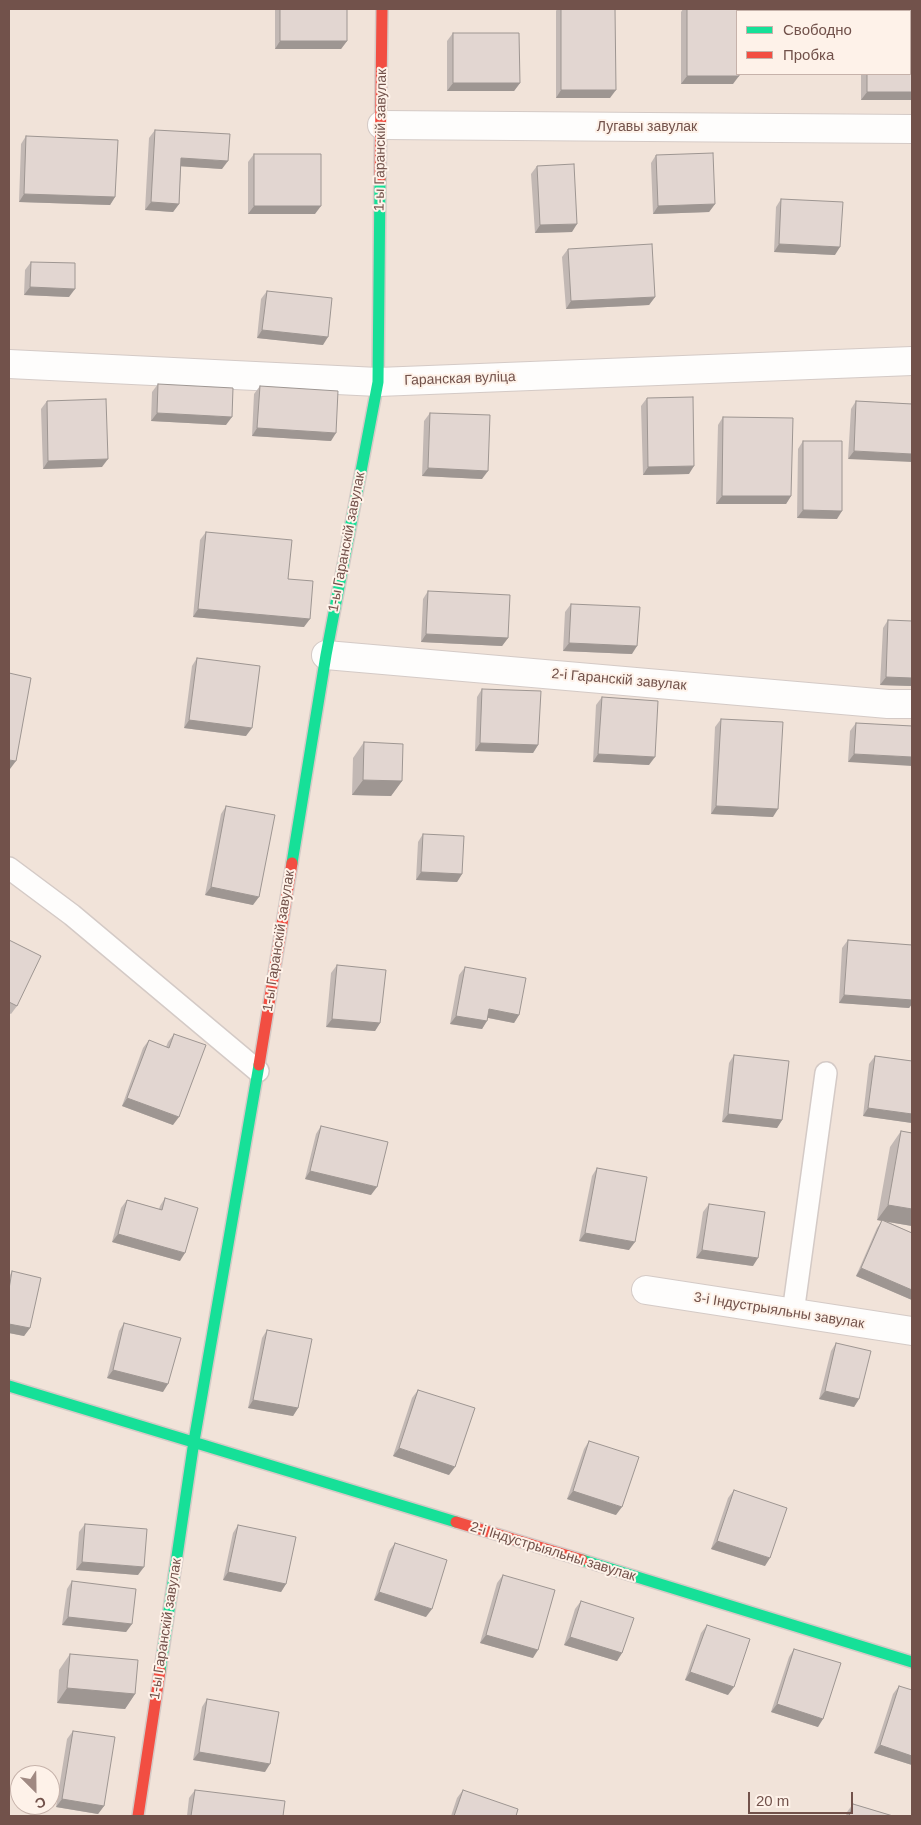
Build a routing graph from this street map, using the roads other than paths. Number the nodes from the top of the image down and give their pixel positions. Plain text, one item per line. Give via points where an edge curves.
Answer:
1 (382, 9) edge
2 (382, 125) junction
3 (912, 129) edge
4 (912, 361) edge
5 (9, 364) edge
6 (378, 382) junction
7 (326, 655) junction
8 (912, 704) edge
9 (9, 868) edge
10 (258, 1070) junction
11 (826, 1073) dead end
12 (646, 1290) dead end
13 (793, 1312) junction
14 (912, 1331) edge
15 (9, 1386) edge
16 (194, 1441) junction
17 (912, 1662) edge
18 (138, 1816) edge

1 - 2 street, 1-ы Гаранскій завулак
2 - 3 street, Лугавы завулак
2 - 6 street, 1-ы Гаранскій завулак
4 - 6 street, Гаранская вуліца
5 - 6 street, Гаранская вуліца
6 - 7 street, 1-ы Гаранскій завулак
7 - 8 street, 2-і Гаранскій завулак
7 - 10 street, 1-ы Гаранскій завулак
9 - 10 lane via 72,915
10 - 16 street, 1-ы Гаранскій завулак
11 - 13 lane
12 - 13 street, 3-і Індустрыяльны завулак
13 - 14 street, 3-і Індустрыяльны завулак
15 - 16 street
16 - 17 street, 2-і Індустрыяльны завулак
16 - 18 street, 1-ы Гаранскій завулак

